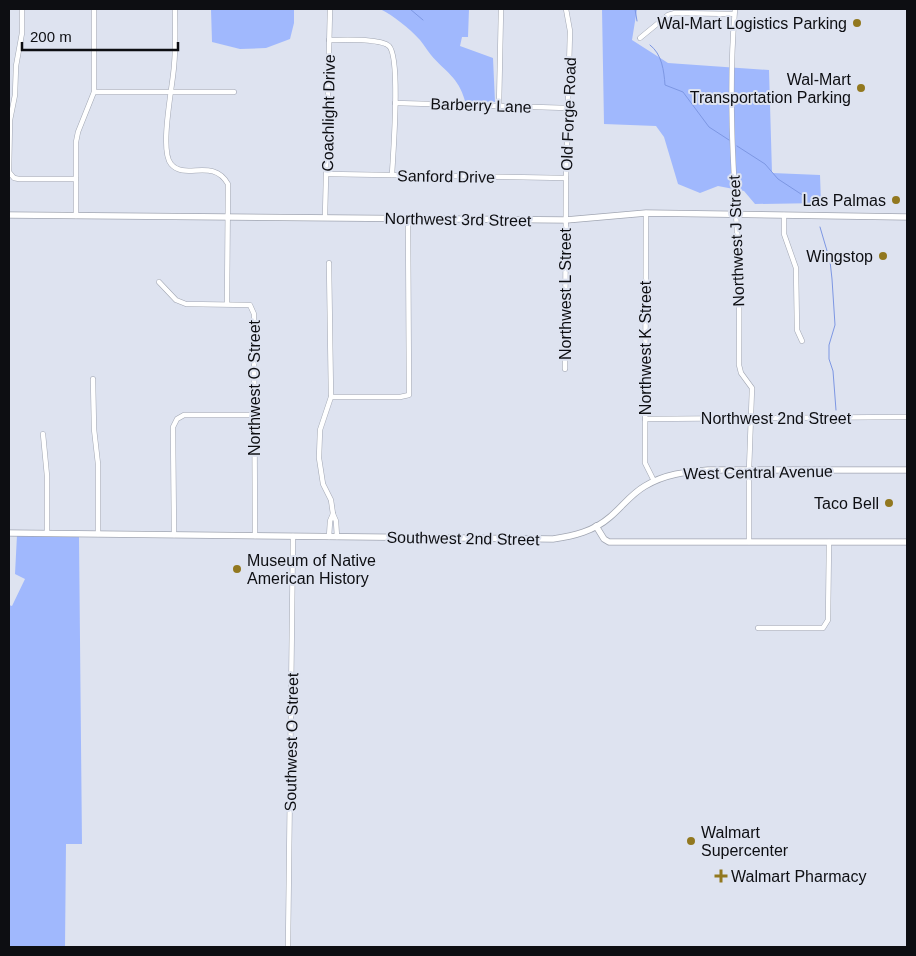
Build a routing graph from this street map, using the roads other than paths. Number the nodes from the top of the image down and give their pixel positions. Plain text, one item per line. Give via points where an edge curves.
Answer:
1 (22, 9) edge
2 (94, 9) edge
3 (175, 9) edge
4 (330, 9) edge
5 (501, 9) edge
6 (566, 9) edge
7 (735, 11) edge
8 (640, 38) dead end
9 (329, 40) junction
10 (94, 92) junction
11 (171, 92) junction
12 (234, 92) dead end
13 (395, 103) junction
14 (499, 106) junction
15 (568, 108) junction
16 (327, 174) junction
17 (392, 175) junction
18 (566, 178) junction
19 (76, 179) junction
20 (646, 213) junction
21 (9, 215) edge
22 (735, 215) junction
23 (784, 215) junction
24 (76, 216) junction
25 (227, 216) junction
26 (325, 217) junction
27 (907, 217) edge
28 (408, 218) junction
29 (566, 220) junction
30 (329, 263) dead end
31 (159, 282) dead end
32 (227, 304) junction
33 (802, 341) dead end
34 (565, 369) dead end
35 (93, 379) dead end
36 (331, 397) junction
37 (254, 415) junction
38 (907, 417) edge
39 (751, 418) junction
40 (645, 419) junction
41 (43, 434) dead end
42 (749, 470) junction
43 (907, 470) edge
44 (654, 481) junction
45 (333, 514) junction
46 (596, 526) junction
47 (9, 533) edge
48 (47, 533) junction
49 (98, 534) junction
50 (174, 535) junction
51 (255, 536) junction
52 (293, 536) junction
53 (330, 536) junction
54 (337, 536) junction
55 (749, 542) junction
56 (829, 542) junction
57 (907, 542) edge
58 (758, 628) dead end
59 (288, 947) edge

1 - 19 street via 22,33 10,120 9,172 14,178
2 - 10 street
3 - 11 street, Northwest O Street
4 - 9 street, Coachlight Drive
5 - 14 street
6 - 15 street, Old Forge Road via 570,31
7 - 8 street via 675,12
7 - 22 street, Northwest J Street via 731,80
9 - 13 street via 377,41 389,46 396,65
9 - 16 street, Coachlight Drive
10 - 11 street
10 - 19 street via 78,132
11 - 12 street
11 - 25 street, Northwest O Street via 167,124 167,155 171,164 180,170 216,171 224,176 228,184
13 - 14 street, Barberry Lane
13 - 17 street
14 - 15 street, Barberry Lane
15 - 18 street, Old Forge Road
16 - 17 street, Sanford Drive
16 - 26 street, Coachlight Drive
17 - 18 street, Sanford Drive
18 - 29 street, Old Forge Road
19 - 24 street
20 - 22 street, Northwest 3rd Street
20 - 29 street, Northwest 3rd Street
20 - 40 street, Northwest K Street
21 - 24 street, Northwest 3rd Street
22 - 23 street, Northwest 3rd Street
22 - 39 street, Northwest J Street via 740,365 741,373 752,388
23 - 27 street, Northwest 3rd Street
23 - 33 street via 784,234 796,268 797,330
24 - 25 street, Northwest 3rd Street
25 - 26 street, Northwest 3rd Street
25 - 32 street, Northwest O Street
26 - 28 street, Northwest 3rd Street
28 - 29 street, Northwest 3rd Street
28 - 36 street via 408,395
29 - 34 street, Northwest L Street
30 - 36 street
31 - 32 street via 176,300 186,304
32 - 37 street, Northwest O Street via 250,306 254,314
35 - 49 street
36 - 45 street via 320,430 319,458 320,473
37 - 50 street via 184,415 177,419 173,427
37 - 51 street, Northwest O Street
38 - 39 street, Northwest 2nd Street
39 - 40 street, Northwest 2nd Street
39 - 42 street, Northwest J Street
40 - 44 street, Northwest K Street via 645,463
41 - 48 street
42 - 43 street, West Central Avenue
42 - 44 street, West Central Avenue via 682,472
42 - 55 street, Northwest J Street
44 - 46 street, West Central Avenue
45 - 53 street
45 - 54 street
46 - 54 street, Southwest 2nd Street via 569,537 553,539
46 - 55 street via 604,539 610,542
47 - 48 street, Southwest 2nd Street
48 - 49 street, Southwest 2nd Street
49 - 50 street, Southwest 2nd Street
50 - 51 street, Southwest 2nd Street
51 - 52 street, Southwest 2nd Street
52 - 53 street, Southwest 2nd Street
52 - 59 street, Southwest O Street
53 - 54 street, Southwest 2nd Street
55 - 56 street
56 - 57 street
56 - 58 street via 828,620 824,628

